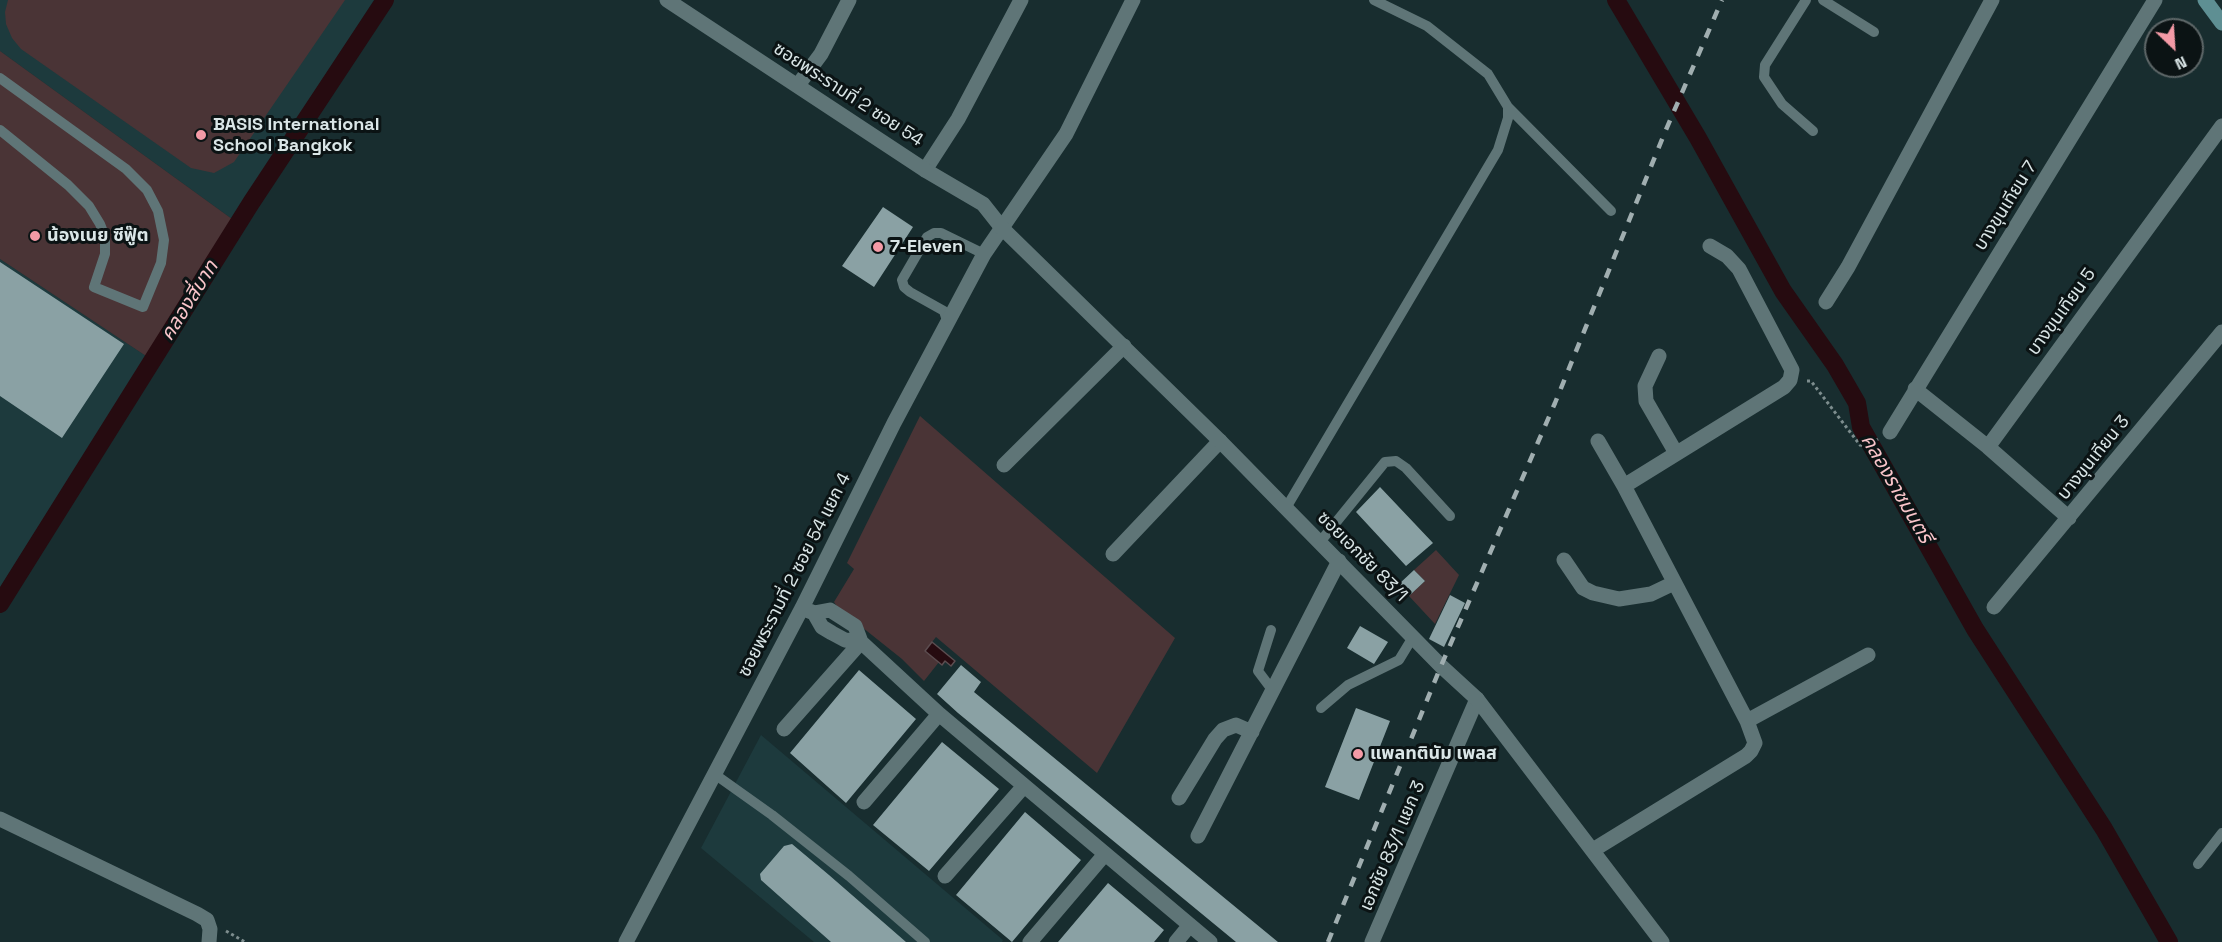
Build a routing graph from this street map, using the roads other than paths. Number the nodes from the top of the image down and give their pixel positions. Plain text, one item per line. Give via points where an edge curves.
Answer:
1 (849, 0) edge
2 (1021, 0) edge
3 (1133, 0) edge
4 (1374, 0) edge
5 (1806, 0) edge
6 (1823, 0) edge
7 (1992, 0) edge
8 (2155, 0) edge
9 (2205, 0) edge
10 (676, 2) edge
11 (2222, 22) edge
12 (1874, 32) dead end
13 (0, 78) edge
14 (798, 85) junction
15 (1508, 106) junction
16 (2222, 126) edge
17 (0, 130) edge
18 (1813, 131) dead end
19 (925, 170) junction
20 (1611, 211) dead end
21 (1002, 228) junction
22 (1710, 246) dead end
23 (984, 254) junction
24 (1826, 302) dead end
25 (948, 324) junction
26 (2222, 332) edge
27 (1124, 346) junction
28 (1659, 356) dead end
29 (1915, 389) junction
30 (1890, 432) dead end
31 (1220, 441) junction
32 (1598, 441) dead end
33 (1988, 447) junction
34 (1676, 453) junction
35 (1004, 465) dead end
36 (1624, 486) junction
37 (1286, 508) junction
38 (1450, 516) dead end
39 (2069, 519) junction
40 (1320, 542) junction
41 (1113, 554) dead end
42 (1564, 560) dead end
43 (1339, 561) junction
44 (1674, 583) junction
45 (1994, 608) dead end
46 (808, 611) junction
47 (1271, 630) dead end
48 (1413, 636) junction
49 (861, 642) junction
50 (1868, 655) dead end
51 (1273, 691) junction
52 (1477, 699) junction
53 (1321, 708) dead end
54 (939, 714) junction
55 (1747, 721) junction
56 (784, 729) dead end
57 (1252, 732) junction
58 (713, 773) junction
59 (1024, 786) junction
60 (1179, 798) dead end
61 (864, 802) dead end
62 (0, 819) edge
63 (2222, 833) edge
64 (1198, 836) dead end
65 (1593, 850) junction
66 (1105, 854) junction
67 (2198, 864) dead end
68 (945, 876) dead end
69 (1190, 925) junction
70 (630, 940) edge
71 (209, 942) edge
72 (925, 942) edge
73 (1030, 942) edge
74 (1176, 942) edge
75 (1210, 942) edge
76 (1372, 942) edge
77 (1662, 942) edge

1 - 14 street via 822,54
2 - 19 street via 958,119
3 - 21 street, ซอยพระรามที่ 2 ซอย 54 แยก 4 via 1065,134
4 - 15 lane via 1427,26 1488,74
5 - 18 lane via 1765,65 1764,77 1782,104
6 - 12 lane
7 - 24 street
8 - 29 street, บางขุนเทียน 7
9 - 11 main road
10 - 14 street, ซอยพระรามที่ 2 ซอย 54
13 - 17 lane via 126,169 147,190 158,211 164,240 161,263 143,307 94,287 105,254 100,224 68,185
14 - 19 street, ซอยพระรามที่ 2 ซอย 54
15 - 20 lane
15 - 37 lane via 1498,150
16 - 33 street, บางขุนเทียน 5
19 - 21 street, ซอยพระรามที่ 2 ซอย 54 via 983,204
21 - 23 street, ซอยพระรามที่ 2 ซอย 54 แยก 4
21 - 27 street, ซอยเอกชัย 83/1
22 - 34 street via 1739,269 1792,370 1784,387
23 - 25 street, ซอยพระรามที่ 2 ซอย 54 แยก 4
23 - 25 lane via 934,233 927,237 902,280 910,292 944,311
25 - 46 street, ซอยพระรามที่ 2 ซอย 54 แยก 4 via 894,423
26 - 39 street, บางขุนเทียน 3
27 - 31 street, ซอยเอกชัย 83/1
27 - 35 street
28 - 34 street via 1645,387 1646,401
29 - 30 street, บางขุนเทียน 7
29 - 33 street
31 - 37 street, ซอยเอกชัย 83/1
31 - 41 street
32 - 36 street
33 - 39 street
34 - 36 street
36 - 44 street
37 - 40 street, ซอยเอกชัย 83/1
38 - 40 lane via 1406,468 1396,461 1385,462
39 - 45 street, บางขุนเทียน 3
40 - 43 street, ซอยเอกชัย 83/1
42 - 44 street via 1583,588 1619,599 1651,594
43 - 48 street, ซอยเอกชัย 83/1
43 - 51 street
44 - 55 street
46 - 49 street via 827,630 845,640
46 - 58 street, ซอยพระรามที่ 2 ซอย 54 แยก 4
47 - 51 lane via 1258,671
48 - 52 street, ซอยเอกชัย 83/1
48 - 53 lane via 1399,660 1348,685
49 - 54 street
49 - 56 street
50 - 55 street
51 - 57 street
52 - 65 street, ซอยเอกชัย 83/1
52 - 76 street, เอกชัย 83/1 แยก 3
54 - 59 street
54 - 61 street
55 - 65 street via 1755,743 1746,756
57 - 60 street via 1236,725 1223,730
57 - 64 street
58 - 70 street, ซอยพระรามที่ 2 ซอย 54 แยก 4
58 - 72 lane via 849,876
59 - 66 street
59 - 68 street
62 - 71 street via 197,914 207,920
63 - 67 lane
65 - 77 street, ซอยเอกชัย 83/1
66 - 69 street
66 - 73 street
69 - 74 street
69 - 75 street

